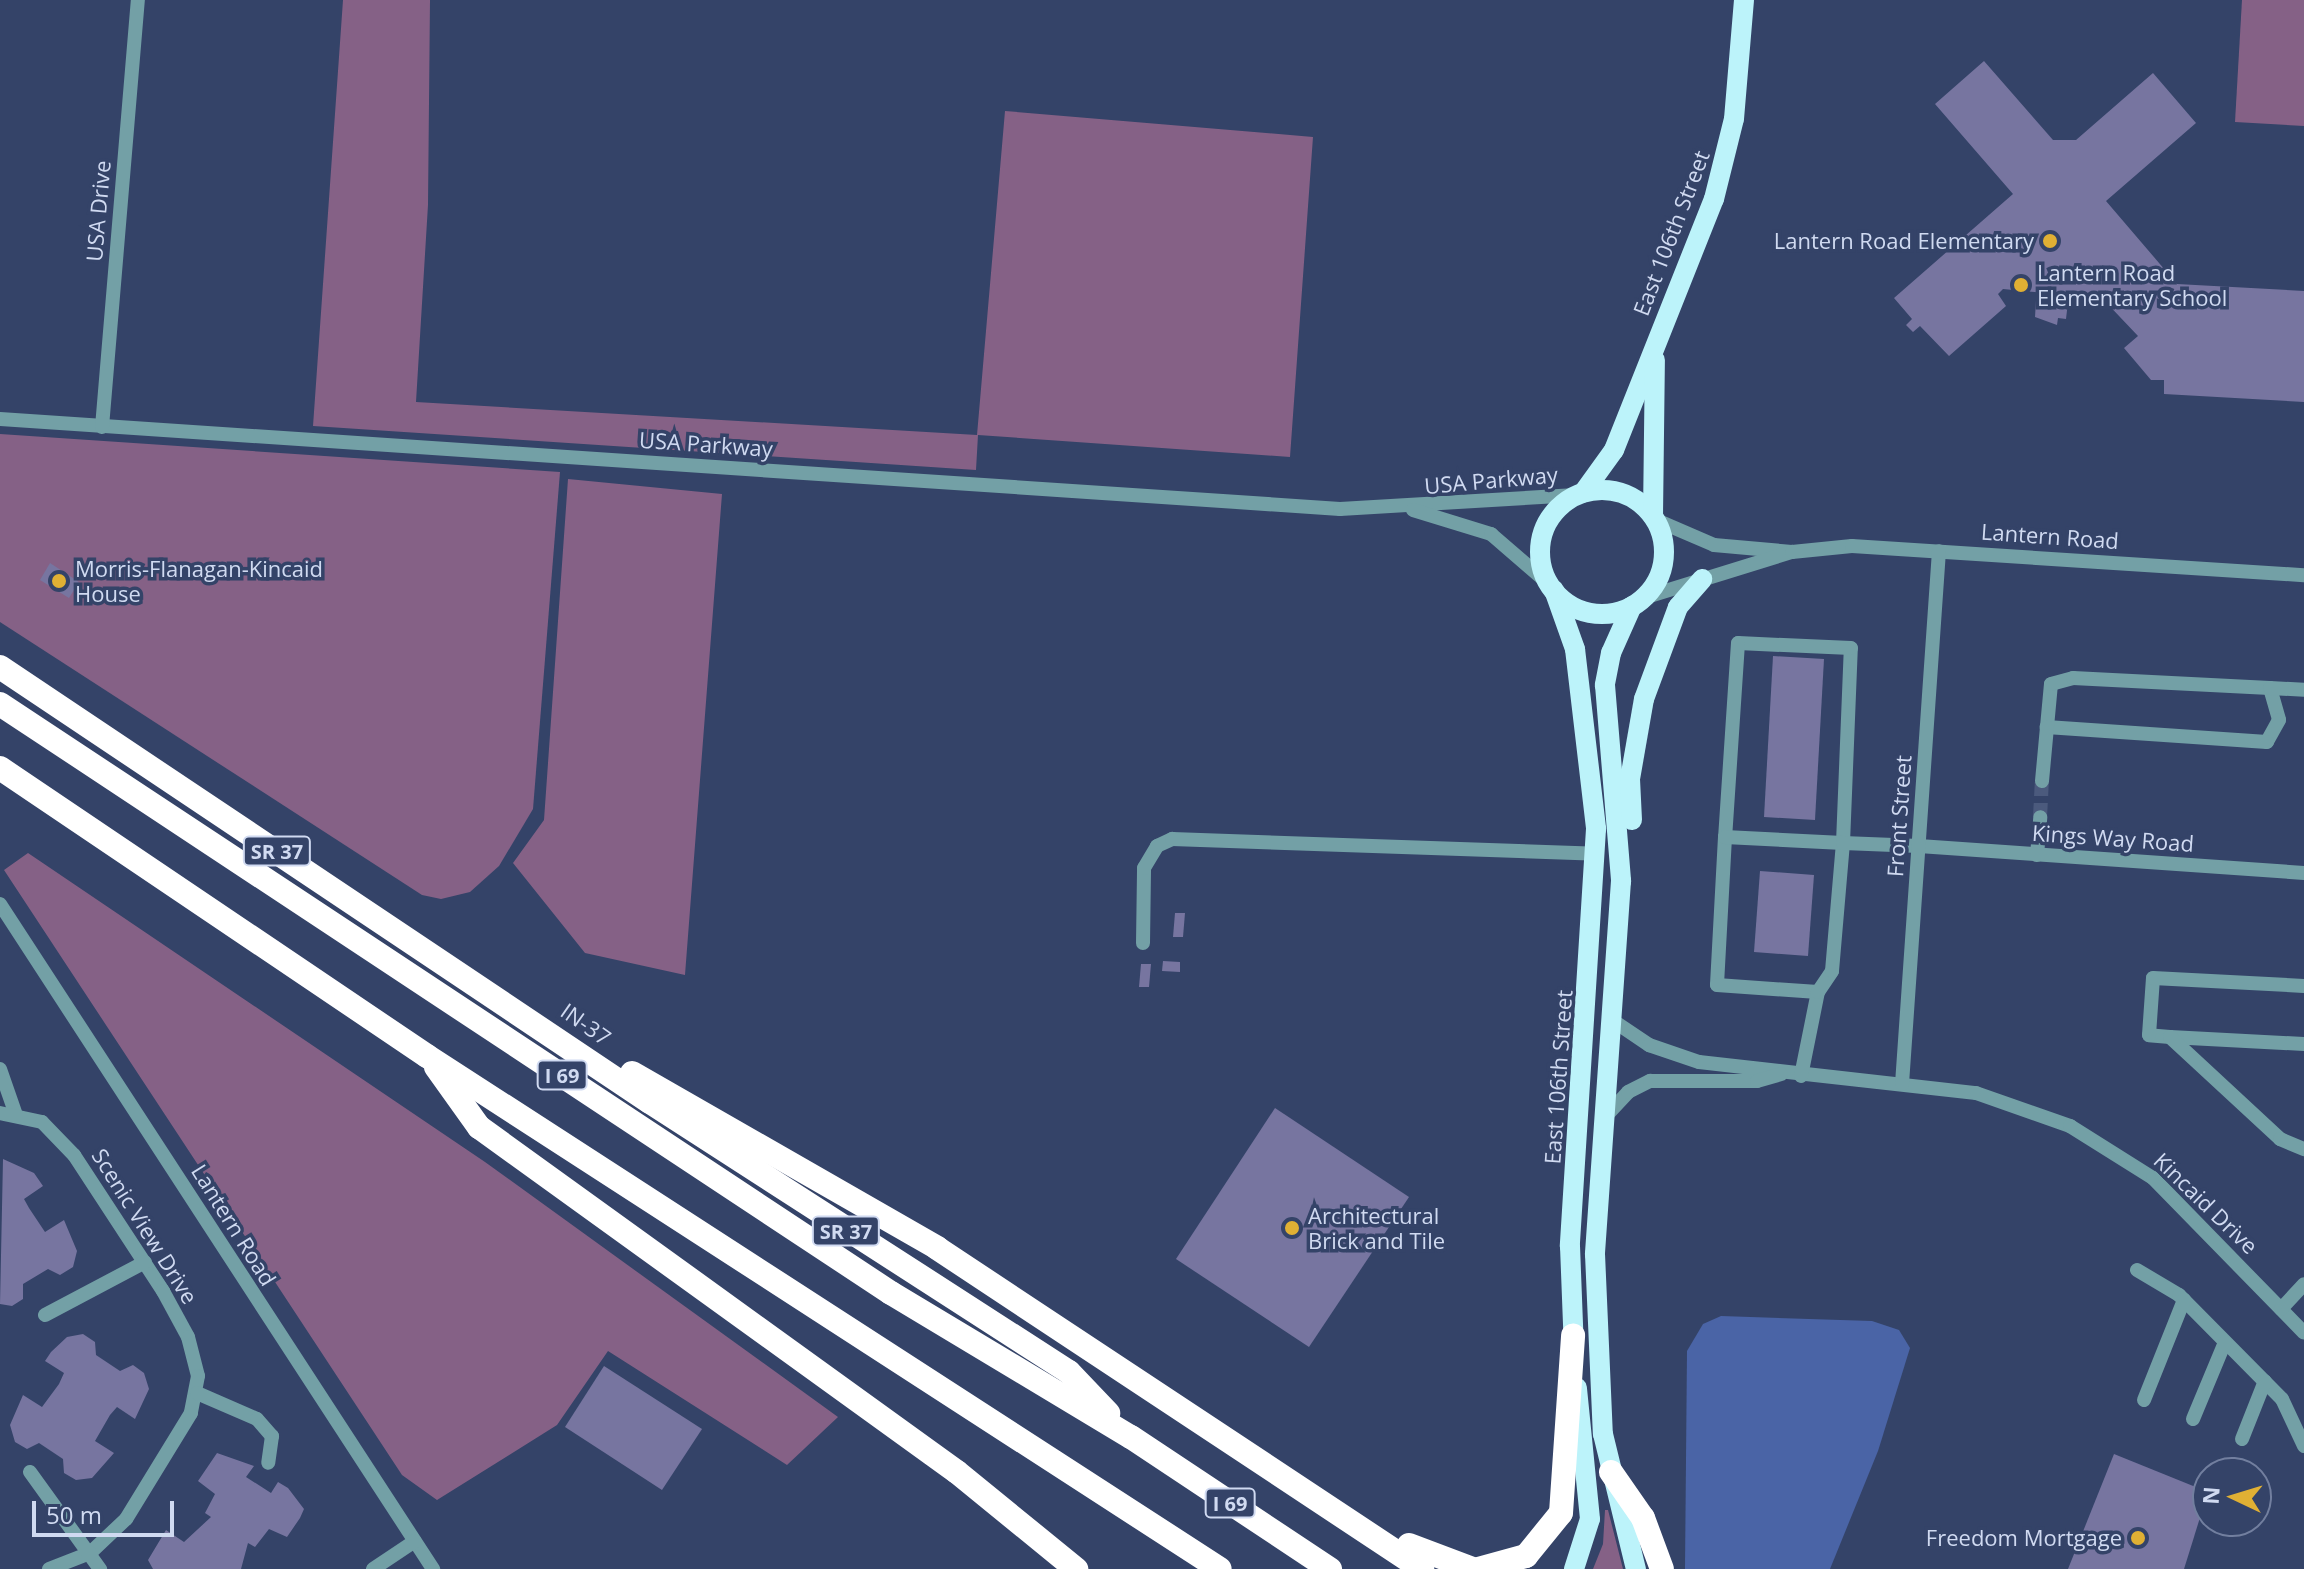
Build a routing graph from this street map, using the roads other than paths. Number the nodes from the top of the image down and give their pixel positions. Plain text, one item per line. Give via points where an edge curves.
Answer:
1 (138, 0) edge
2 (1744, 0) edge
3 (1655, 340) junction
4 (0, 419) edge
5 (102, 427) junction
6 (1580, 494) junction
7 (1409, 509) junction
8 (1654, 518) junction
9 (1939, 551) junction
10 (1792, 552) junction
11 (2304, 575) edge
12 (1702, 579) junction
13 (1552, 587) junction
14 (1638, 602) junction
15 (0, 667) edge
16 (2270, 688) junction
17 (2304, 690) edge
18 (0, 704) edge
19 (2047, 727) junction
20 (0, 768) edge
21 (2042, 781) tunnel mouth
22 (2040, 817) tunnel mouth
23 (1725, 837) junction
24 (1843, 843) junction
25 (1919, 846) junction
26 (1597, 854) junction
27 (2037, 855) junction
28 (2304, 873) edge
29 (1621, 881) junction
30 (0, 904) edge
31 (1143, 943) dead end
32 (2304, 986) edge
33 (1818, 992) junction
34 (1612, 1020) junction
35 (554, 1032) junction
36 (2170, 1037) junction
37 (2304, 1044) edge
38 (427, 1056) junction
39 (0, 1069) edge
40 (1781, 1074) junction
41 (1801, 1076) junction
42 (1902, 1084) junction
43 (8, 1112) edge
44 (1605, 1117) junction
45 (2304, 1149) edge
46 (145, 1262) junction
47 (2137, 1270) dead end
48 (2304, 1284) edge
49 (2184, 1300) junction
50 (2281, 1309) junction
51 (45, 1315) dead end
52 (2304, 1333) edge
53 (1573, 1335) junction
54 (2225, 1342) junction
55 (2265, 1381) junction
56 (197, 1393) junction
57 (2144, 1400) dead end
58 (2193, 1419) dead end
59 (1131, 1437) junction
60 (2242, 1439) dead end
61 (2304, 1446) edge
62 (268, 1463) dead end
63 (1267, 1463) junction
64 (30, 1472) dead end
65 (1611, 1472) junction
66 (415, 1541) junction
67 (90, 1553) junction
68 (49, 1569) edge
69 (100, 1569) edge
70 (373, 1569) edge
71 (433, 1569) edge
72 (1076, 1569) edge
73 (1220, 1569) edge
74 (1330, 1569) edge
75 (1422, 1569) edge
76 (1476, 1569) edge
77 (1574, 1569) edge
78 (1636, 1569) edge
79 (1662, 1569) edge

1 - 5 street, USA Drive
2 - 3 main road, East 106th Street via 1722,174
3 - 6 main road, East 106th Street via 1614,450
3 - 8 main road, East 106th Street
4 - 5 street, USA Parkway
5 - 7 street, USA Parkway
6 - 7 street, USA Parkway
6 - 8 main road via 1627,495
6 - 13 main road via 1552,515 1543,534 1541,555
7 - 13 street, USA Parkway via 1491,534
8 - 10 street, Lantern Road via 1714,545
8 - 14 main road via 1663,562
9 - 10 street, Lantern Road via 1852,546
9 - 11 street, Lantern Road
9 - 25 street, Front Street
10 - 12 street, Lantern Road
12 - 14 street, Lantern Road
12 - 29 main road via 1678,607 1637,724 1630,779 1634,849
13 - 14 main road via 1590,612
13 - 26 main road, East 106th Street via 1575,649
14 - 29 main road via 1611,653 1604,702
15 - 35 highway, IN-37 / SR 37
16 - 17 street
16 - 19 street via 2073,678 2051,684
16 - 19 street via 2279,720 2267,742
18 - 59 highway, I 69 via 891,1293
19 - 21 street
20 - 38 highway, I 69
22 - 27 street
23 - 24 street, Kings Way Road
23 - 24 street via 1738,643 1851,648
23 - 33 street via 1717,985
24 - 25 street, Kings Way Road
24 - 33 street via 1832,971
25 - 27 street, Kings Way Road
25 - 42 street, Front Street
26 - 31 street via 1172,839 1157,846 1144,868
26 - 53 main road, East 106th Street via 1570,1246
27 - 28 street, Kings Way Road
29 - 34 main road
30 - 66 street, Lantern Road
32 - 36 street via 2153,978 2149,1035
33 - 41 street
34 - 40 street, Kincaid Drive via 1649,1045 1699,1062 1753,1064
34 - 44 main road
35 - 59 highway, IN-37 / SR 37 via 663,1111 1069,1372
35 - 63 highway via 937,1248
36 - 37 street
36 - 45 street via 2280,1139
38 - 72 highway via 479,1127 957,1472
38 - 73 highway, I 69
39 - 43 street
40 - 41 street, Kincaid Drive
40 - 44 street, Kincaid Drive via 1757,1081 1650,1081 1628,1092
41 - 42 street, Kincaid Drive
42 - 50 street, Kincaid Drive via 1976,1093 2070,1126 2112,1150 2153,1178
43 - 46 street, Scenic View Drive via 42,1122 60,1138
44 - 65 main road via 1595,1254
46 - 51 street
46 - 56 street, Scenic View Drive via 188,1337
47 - 49 street
48 - 50 street
49 - 54 street
49 - 57 street
50 - 52 street, Kincaid Drive
53 - 76 highway via 1561,1513 1526,1556
53 - 77 main road, East 106th Street via 1590,1516 1587,1543
54 - 55 street
54 - 58 street
55 - 60 street
55 - 61 street via 2282,1399
56 - 62 street via 257,1419 272,1436
56 - 67 street via 126,1519
59 - 74 highway, I 69
63 - 75 highway
63 - 76 highway via 1417,1550
64 - 67 street
65 - 78 main road
65 - 79 highway via 1643,1518
66 - 70 street
66 - 71 street, Lantern Road
67 - 68 street
67 - 69 street

